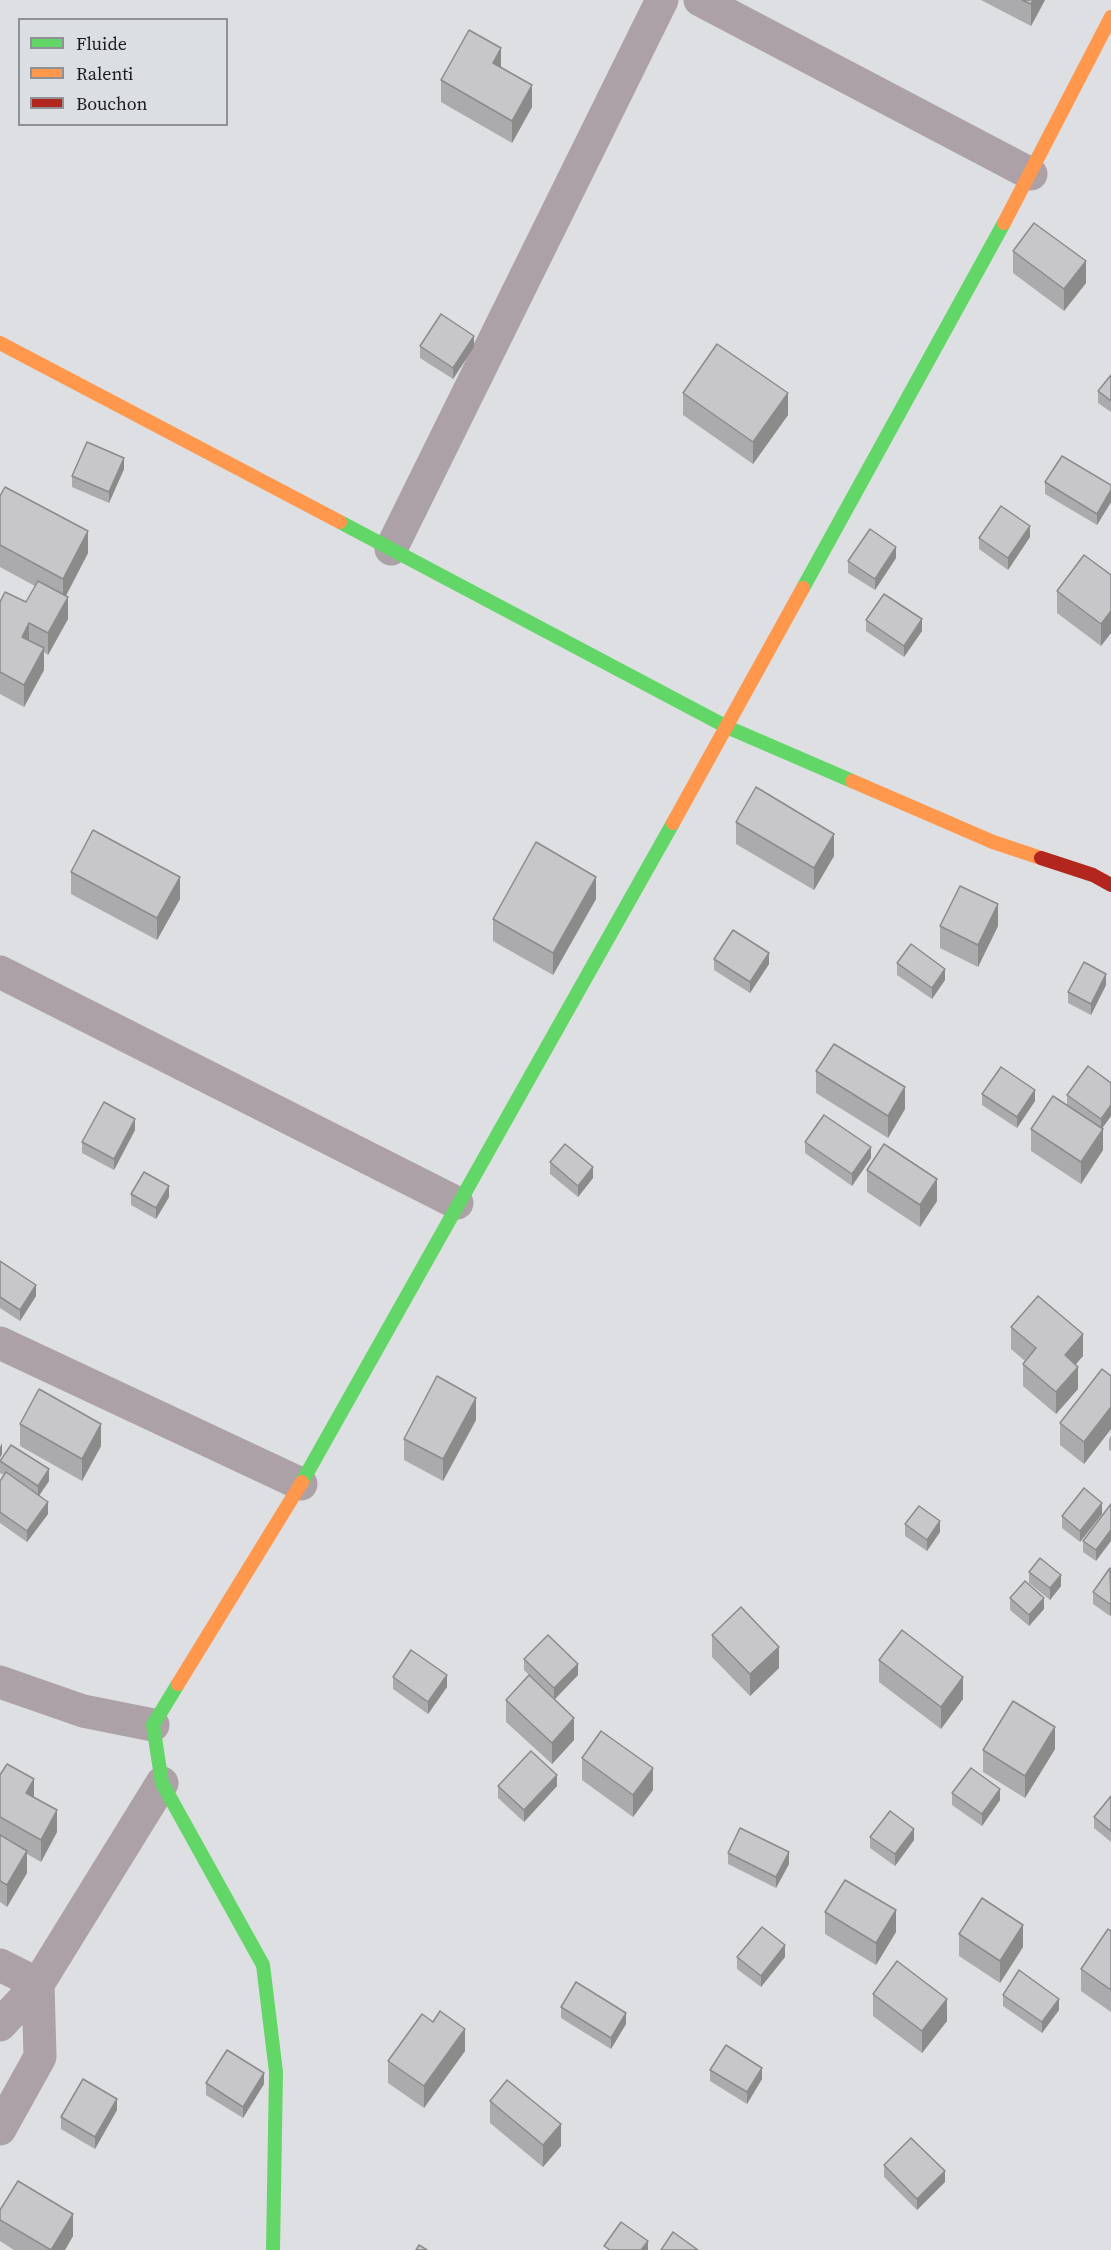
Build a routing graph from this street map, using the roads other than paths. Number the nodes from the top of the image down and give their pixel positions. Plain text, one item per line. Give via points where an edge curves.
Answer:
1 (662, 0) edge
2 (700, 0) edge
3 (1111, 17) edge
4 (1031, 174) junction
5 (0, 343) edge
6 (391, 549) junction
7 (727, 727) junction
8 (1111, 885) edge
9 (0, 972) edge
10 (457, 1203) junction
11 (0, 1343) edge
12 (301, 1484) junction
13 (0, 1682) edge
14 (153, 1725) junction
15 (162, 1783) junction
16 (0, 1965) edge
17 (38, 1984) junction
18 (0, 2025) edge
19 (0, 2129) edge
20 (273, 2250) edge

1 - 6 street
2 - 4 street
3 - 4 street
4 - 7 street
5 - 6 street
6 - 7 street
7 - 8 street via 993,842 1093,875
7 - 10 street
9 - 10 street
10 - 12 street
11 - 12 street
12 - 14 street
13 - 14 street via 83,1711
14 - 15 street
15 - 17 street
15 - 20 street via 262,1965 276,2072
16 - 17 street
17 - 18 street
17 - 19 street via 40,2056

